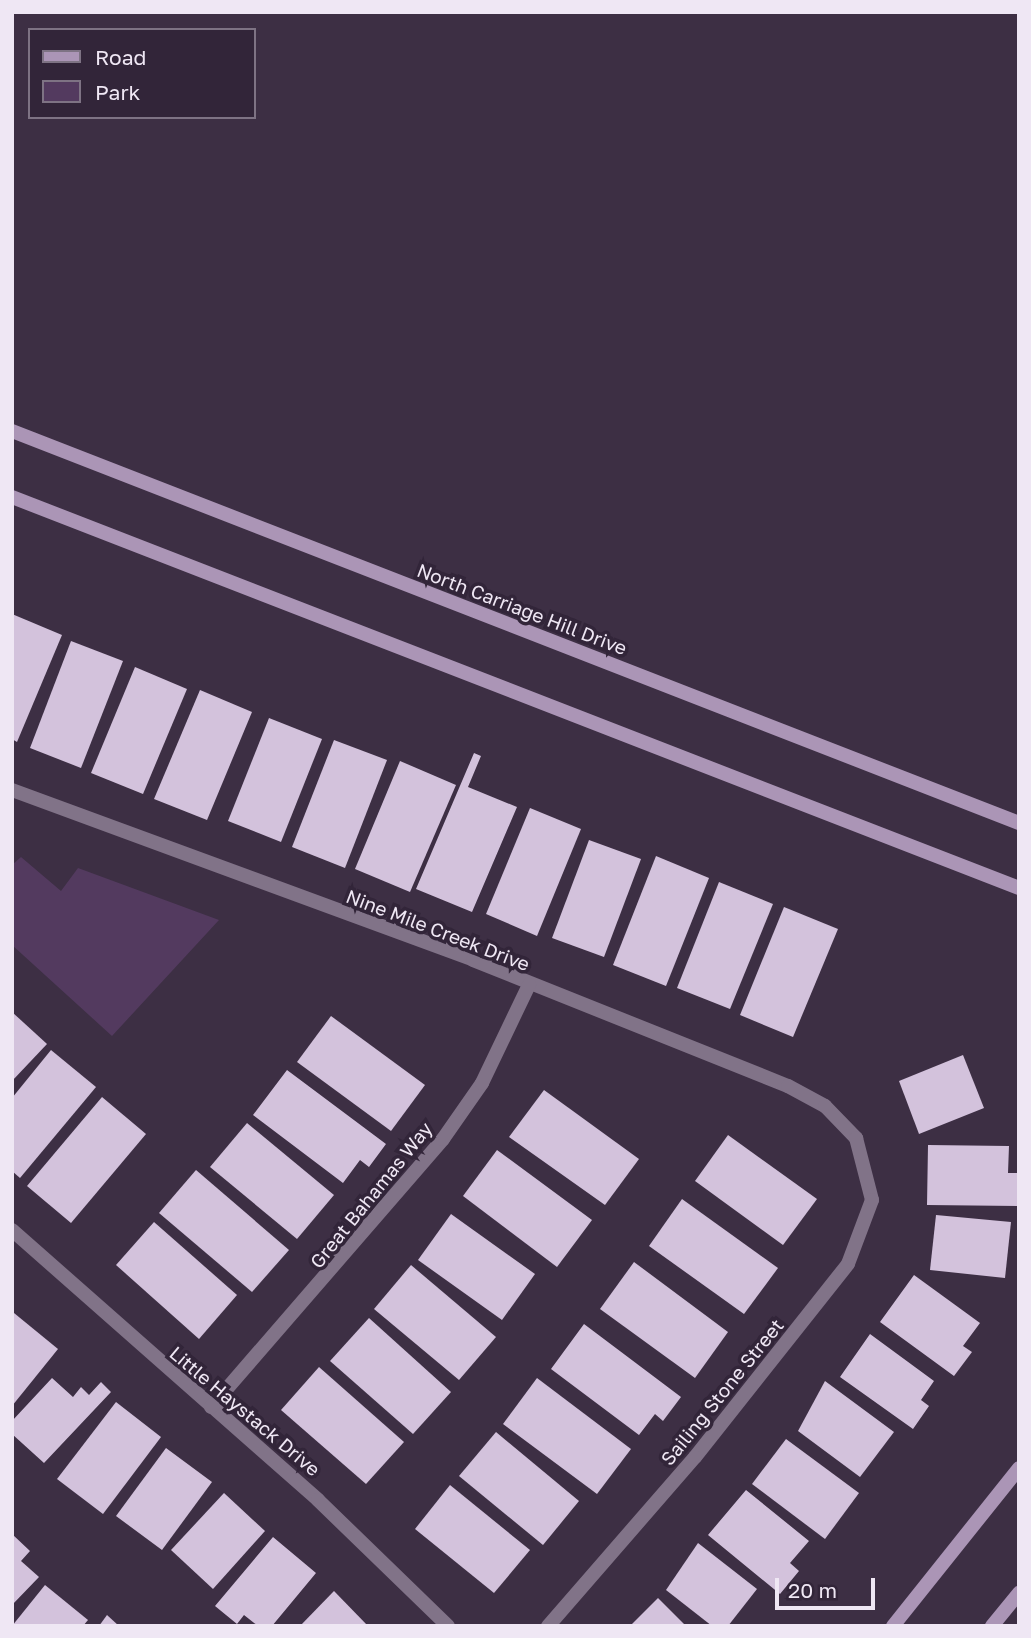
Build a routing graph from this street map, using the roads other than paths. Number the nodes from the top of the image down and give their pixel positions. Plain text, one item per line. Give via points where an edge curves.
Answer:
1 (12, 431) edge
2 (12, 497) edge
3 (12, 790) edge
4 (1019, 823) edge
5 (1019, 888) edge
6 (528, 985) junction
7 (866, 1157) joint
8 (12, 1230) edge
9 (211, 1407) junction
10 (1019, 1468) edge
11 (1019, 1592) edge
12 (448, 1626) edge
13 (548, 1626) edge
14 (892, 1626) edge
15 (992, 1626) edge

1 - 4 street, North Carriage Hill Drive
2 - 5 street
3 - 6 street, Nine Mile Creek Drive
6 - 7 street, Nine Mile Creek Drive via 810,1096 842,1120
6 - 9 street, Great Bahamas Way via 482,1083 443,1139
7 - 13 street, Sailing Stone Street via 871,1211 848,1264 695,1457
8 - 9 street, Little Haystack Drive
9 - 12 street, Little Haystack Drive
10 - 14 street
11 - 15 street

